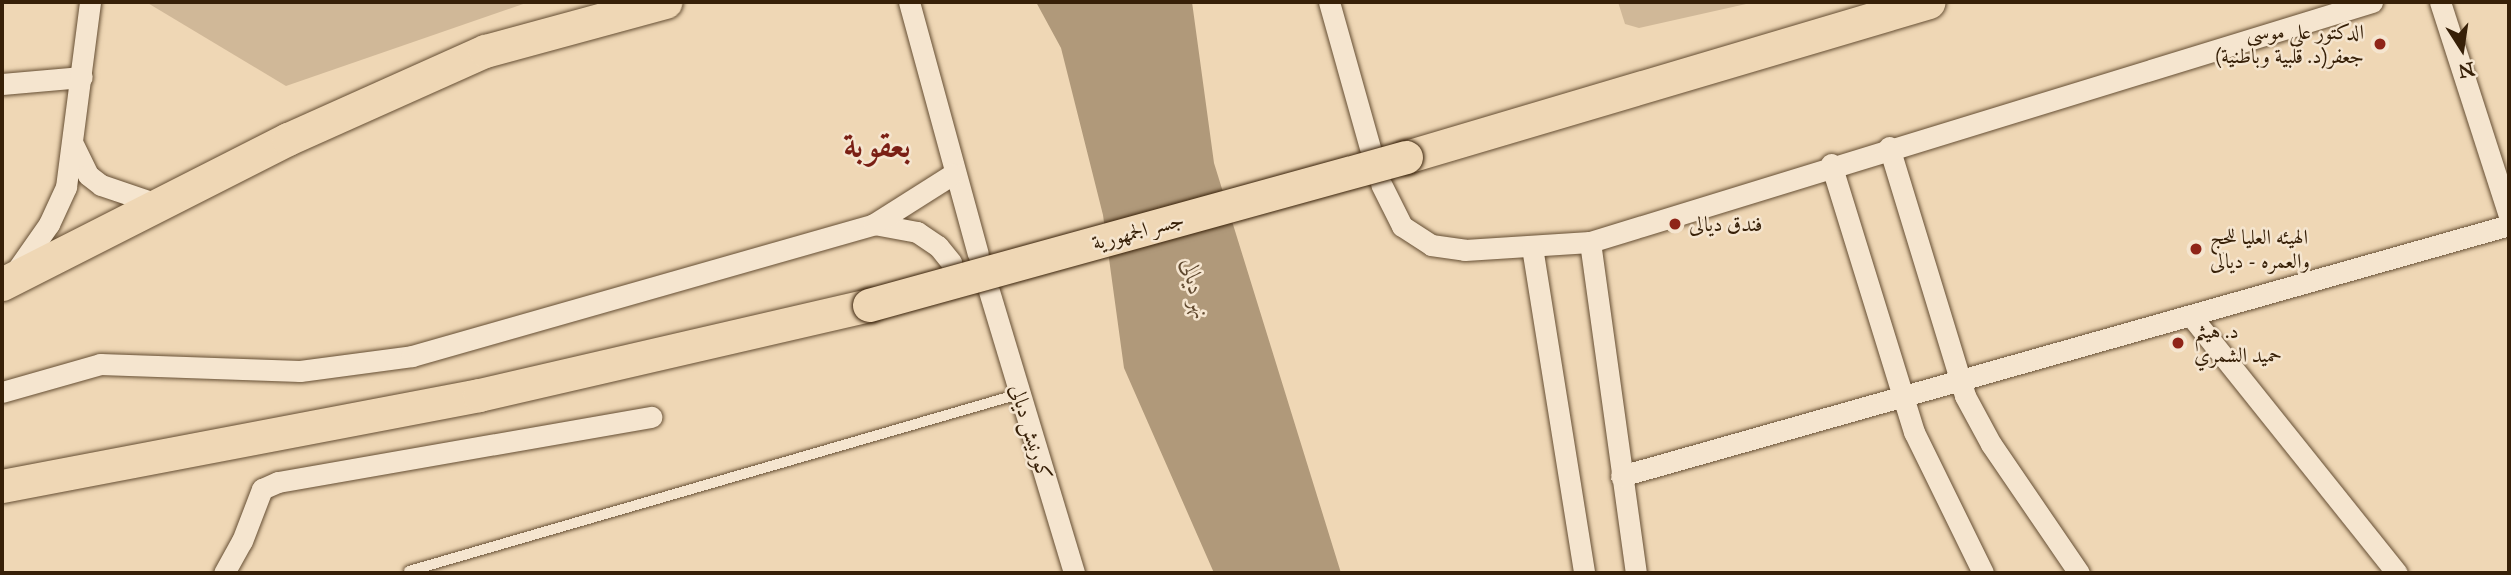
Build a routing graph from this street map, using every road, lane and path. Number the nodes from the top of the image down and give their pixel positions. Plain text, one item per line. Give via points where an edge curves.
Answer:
1 (90, 2) edge
2 (665, 2) edge
3 (909, 2) edge
4 (1329, 2) edge
5 (1929, 2) edge
6 (2372, 2) edge
7 (2440, 2) edge
8 (82, 77) junction
9 (2, 85) edge
10 (74, 146) junction
11 (1889, 147) junction
12 (1370, 148) dead end
13 (1831, 164) junction
14 (953, 174) junction
15 (1381, 184) dead end
16 (160, 205) junction
17 (2509, 215) edge
18 (874, 225) junction
19 (2509, 225) edge
20 (1590, 242) junction
21 (1532, 247) junction
22 (978, 254) dead end
23 (951, 262) dead end
24 (6, 282) edge
25 (983, 293) dead end
26 (2191, 316) junction
27 (1958, 379) junction
28 (2, 392) edge
29 (1019, 394) junction
30 (1902, 395) junction
31 (651, 417) dead end
32 (1621, 476) junction
33 (2, 486) edge
34 (409, 571) dead end
35 (224, 573) edge
36 (1074, 573) edge
37 (1584, 573) edge
38 (1636, 573) edge
39 (1983, 573) edge
40 (2079, 573) edge
41 (2397, 573) edge

1 - 8 street
2 - 16 main road via 485,51 288,139
3 - 14 street
4 - 12 street
5 - 33 main road, جسر الجمهورية, bridge via 1406,157 869,304 479,395
6 - 11 street
7 - 17 street
8 - 9 street
8 - 10 street
10 - 16 street via 88,175 101,185
10 - 24 street via 58,206
11 - 13 street
11 - 27 street
13 - 20 street
13 - 30 street
14 - 18 street
14 - 22 street
15 - 21 street via 1402,226 1431,244 1465,250
16 - 24 main road
18 - 23 street via 916,232 938,246
18 - 28 street via 412,356 300,371 100,363
19 - 26 street
20 - 21 street
20 - 32 street
21 - 37 street
25 - 29 street, كورنيش ديالى via 998,319
26 - 27 street
26 - 41 street
27 - 30 street
27 - 40 street via 1982,429
29 - 34 lane
29 - 36 street, كورنيش ديالى
30 - 32 street
30 - 39 street via 1922,451
31 - 35 street via 278,482 262,489
32 - 38 street

